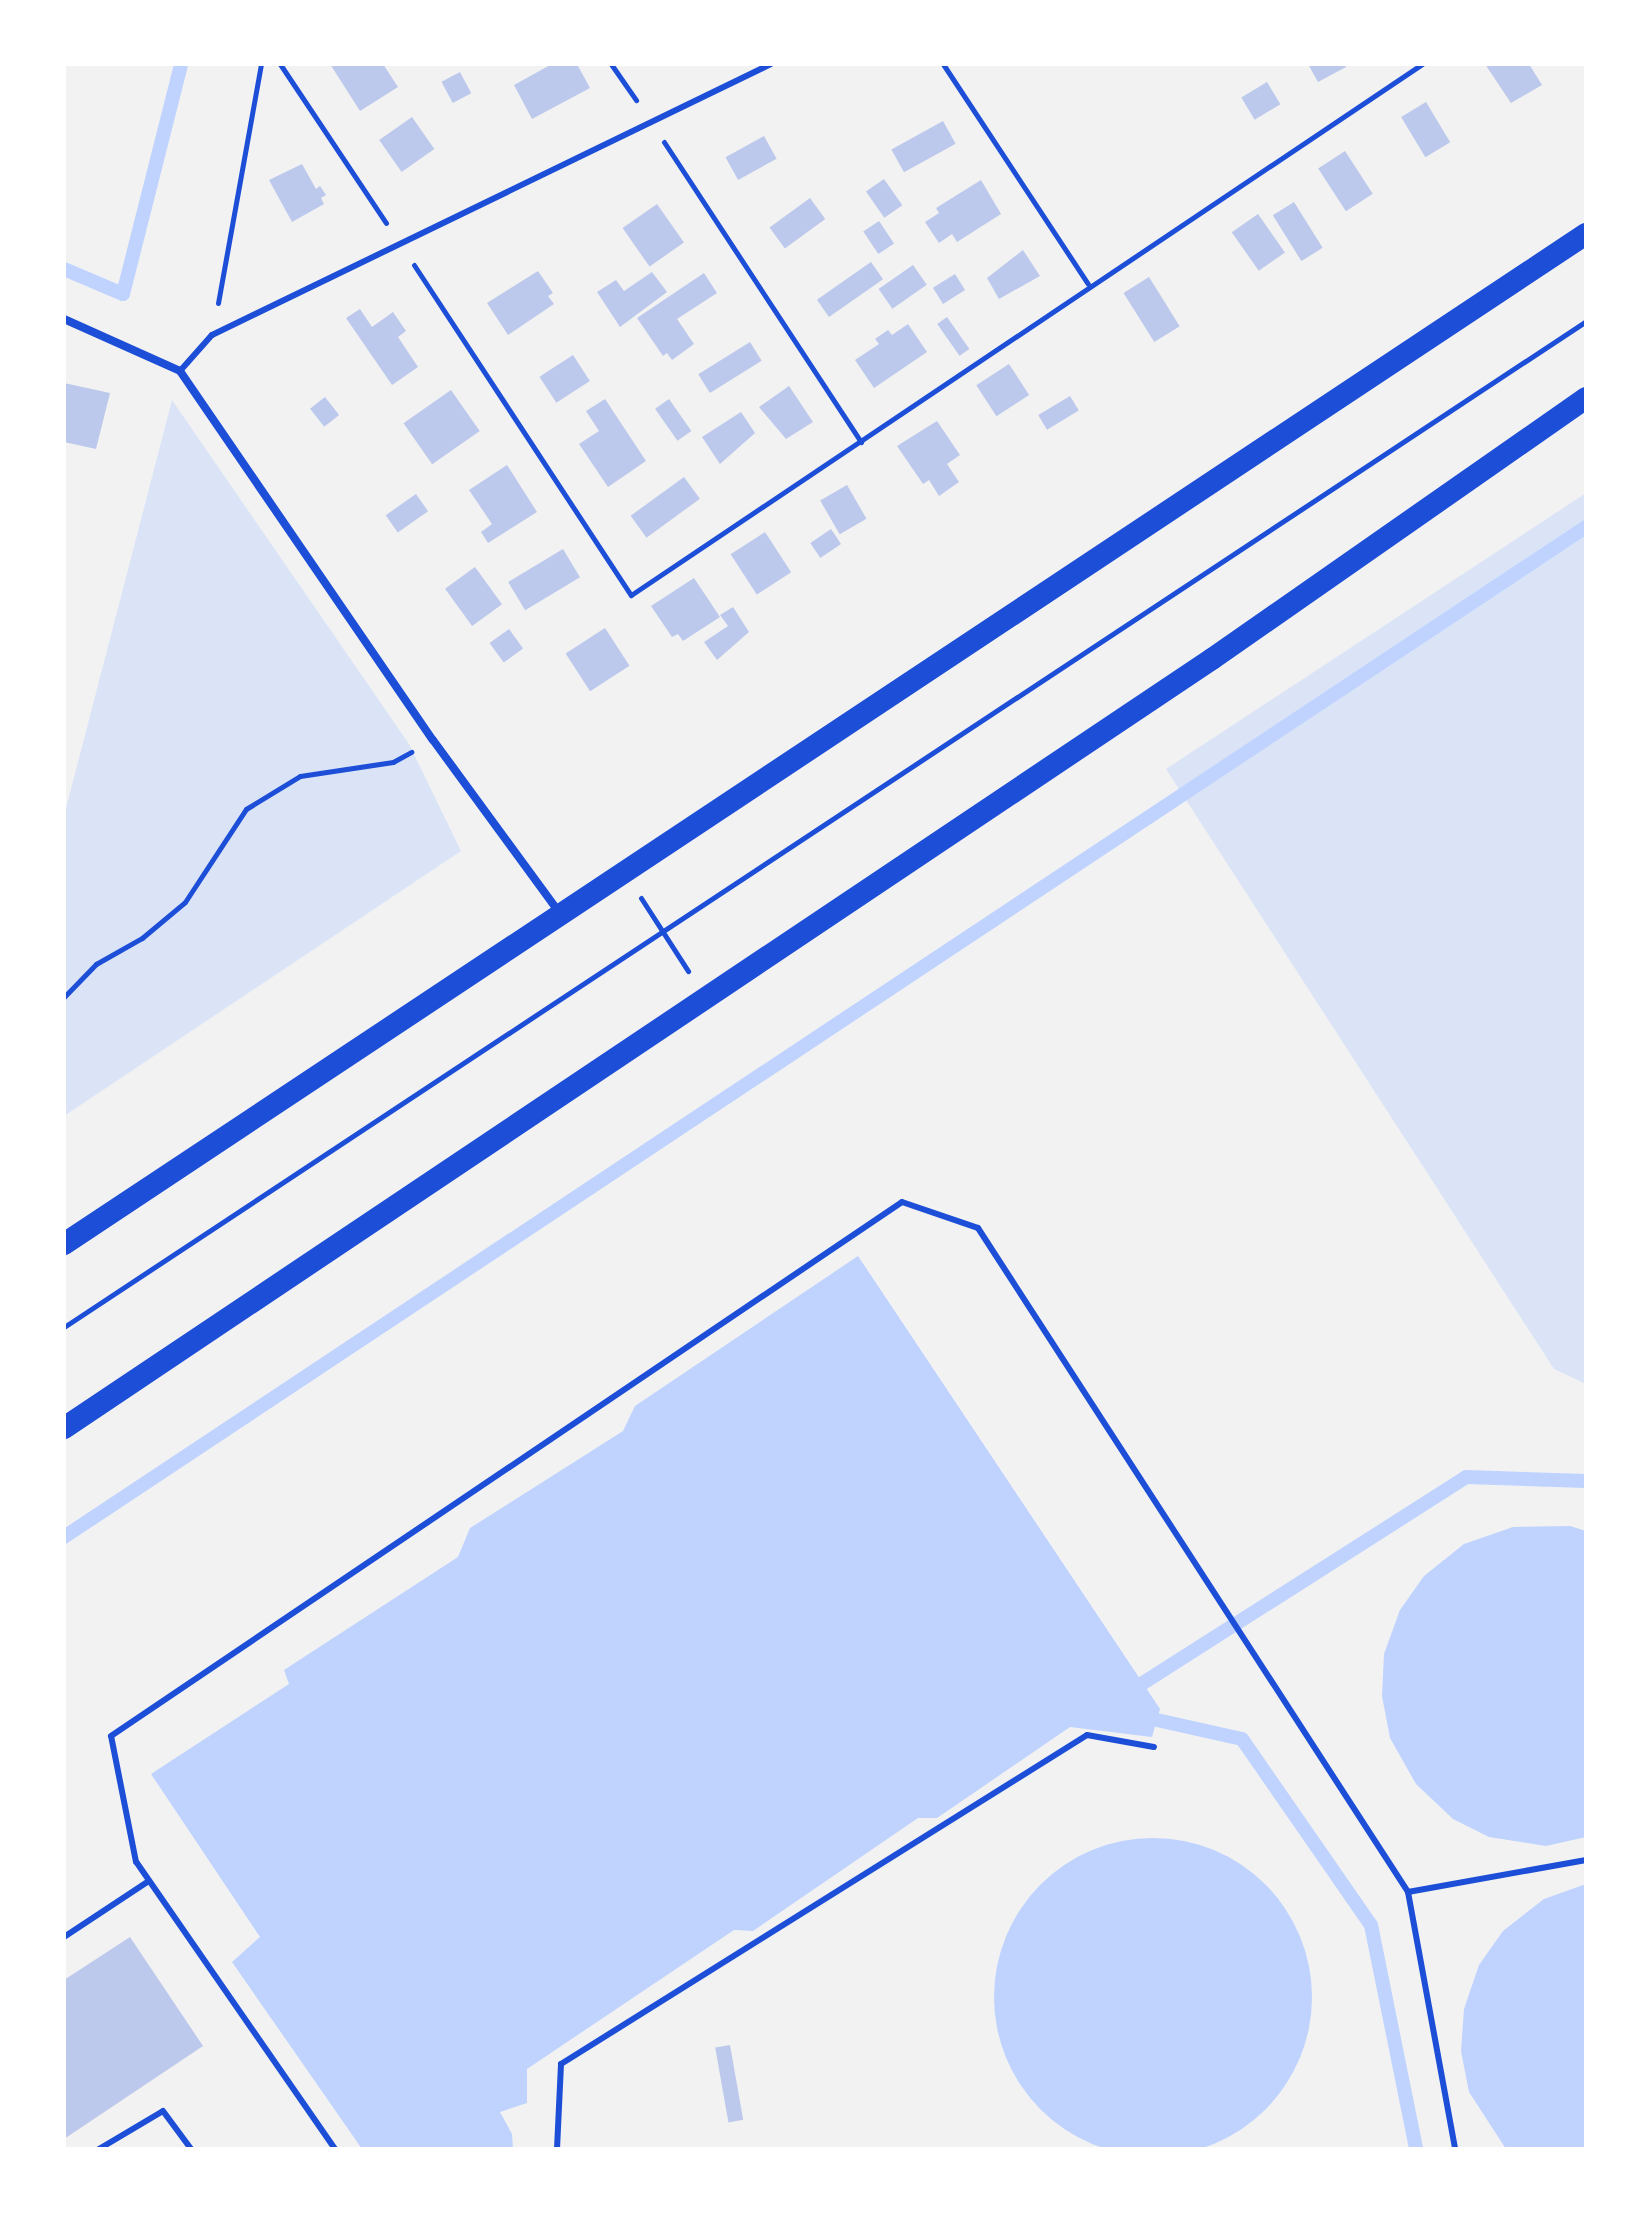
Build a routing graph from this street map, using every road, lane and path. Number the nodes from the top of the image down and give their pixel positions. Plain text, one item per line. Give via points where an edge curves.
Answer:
1 (261, 64) edge
2 (280, 64) edge
3 (611, 64) edge
4 (771, 64) edge
5 (943, 64) edge
6 (1422, 64) edge
7 (649, 119) junction
8 (1586, 234) edge
9 (399, 242) junction
10 (1088, 284) junction
11 (64, 319) edge
12 (1586, 321) edge
13 (212, 335) junction
14 (180, 371) junction
15 (1586, 398) edge
16 (861, 442) junction
17 (433, 740) junction
18 (623, 870) junction
19 (560, 913) junction
20 (661, 929) junction
21 (64, 997) edge
22 (706, 999) junction
23 (64, 1244) edge
24 (64, 1327) edge
25 (64, 1428) edge
26 (1154, 1747) dead end
27 (1586, 1860) edge
28 (149, 1881) junction
29 (1408, 1892) junction
30 (64, 1937) edge
31 (99, 2149) edge
32 (191, 2149) edge
33 (335, 2149) edge
34 (557, 2149) edge
35 (1455, 2149) edge

1 - 13 path
2 - 9 path
3 - 7 path
4 - 7 lane
5 - 10 path
6 - 10 path
7 - 9 lane
7 - 16 path
8 - 18 highway
9 - 13 lane
9 - 16 path via 631,595
10 - 16 path
11 - 14 street
12 - 20 path
13 - 14 lane
14 - 17 street
15 - 22 highway via 1212,659
17 - 19 street
17 - 21 path via 393,762 300,776 246,809 185,902 142,938 96,964
18 - 19 highway
18 - 20 path
19 - 23 highway
20 - 22 path
20 - 24 path
22 - 25 highway
26 - 34 lane via 1087,1735 561,2064
27 - 29 lane
28 - 29 lane via 136,1862 111,1736 902,1202 978,1228
28 - 30 lane
28 - 33 lane
29 - 35 lane
31 - 32 lane via 163,2111

